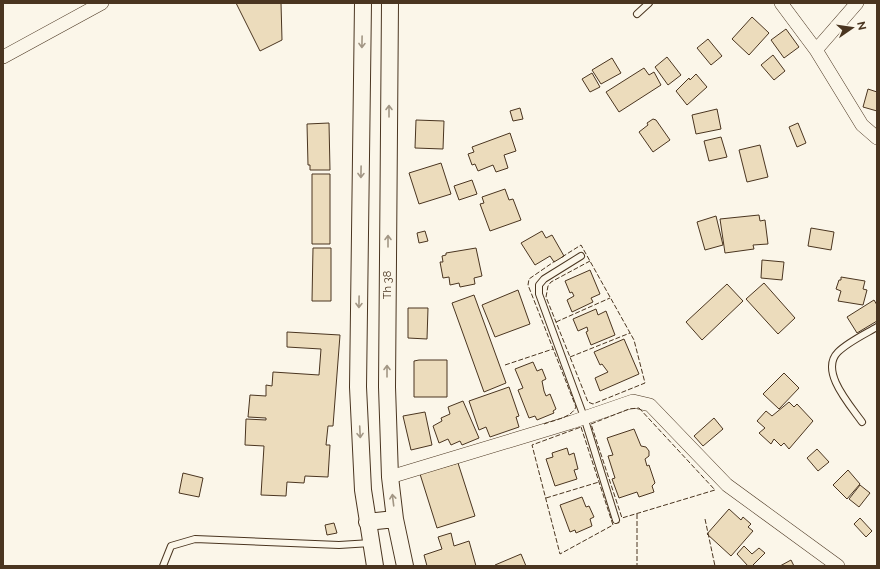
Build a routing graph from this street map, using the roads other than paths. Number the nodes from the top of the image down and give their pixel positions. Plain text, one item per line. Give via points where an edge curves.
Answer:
1 (102, 3) edge
2 (362, 3) edge
3 (390, 3) edge
4 (781, 3) edge
5 (857, 3) edge
6 (647, 4) edge
7 (637, 14) dead end
8 (816, 50) junction
9 (3, 57) edge
10 (877, 138) edge
11 (581, 256) dead end
12 (877, 327) edge
13 (584, 417) junction
14 (862, 422) dead end
15 (390, 477) junction
16 (395, 519) junction
17 (616, 520) dead end
18 (367, 522) junction
19 (371, 543) junction
20 (163, 566) edge
21 (375, 566) edge
22 (405, 566) edge
23 (838, 566) edge

1 - 9 street
2 -> 18 street via 358,387
15 -> 3 street, Th 38 via 387,387
4 - 8 street
5 - 8 street
6 - 7 lane
8 - 10 street via 862,125
11 - 13 lane via 544,278 539,285 539,294
12 - 14 lane via 839,351 833,357 831,365 835,382
13 - 15 street
13 - 17 lane
13 - 23 street via 633,401 650,405 727,485
16 -> 15 street, Th 38
16 - 18 street
16 - 22 street, Th 38
18 - 19 street
19 - 20 lane via 338,545 195,539 171,546
19 - 21 street

